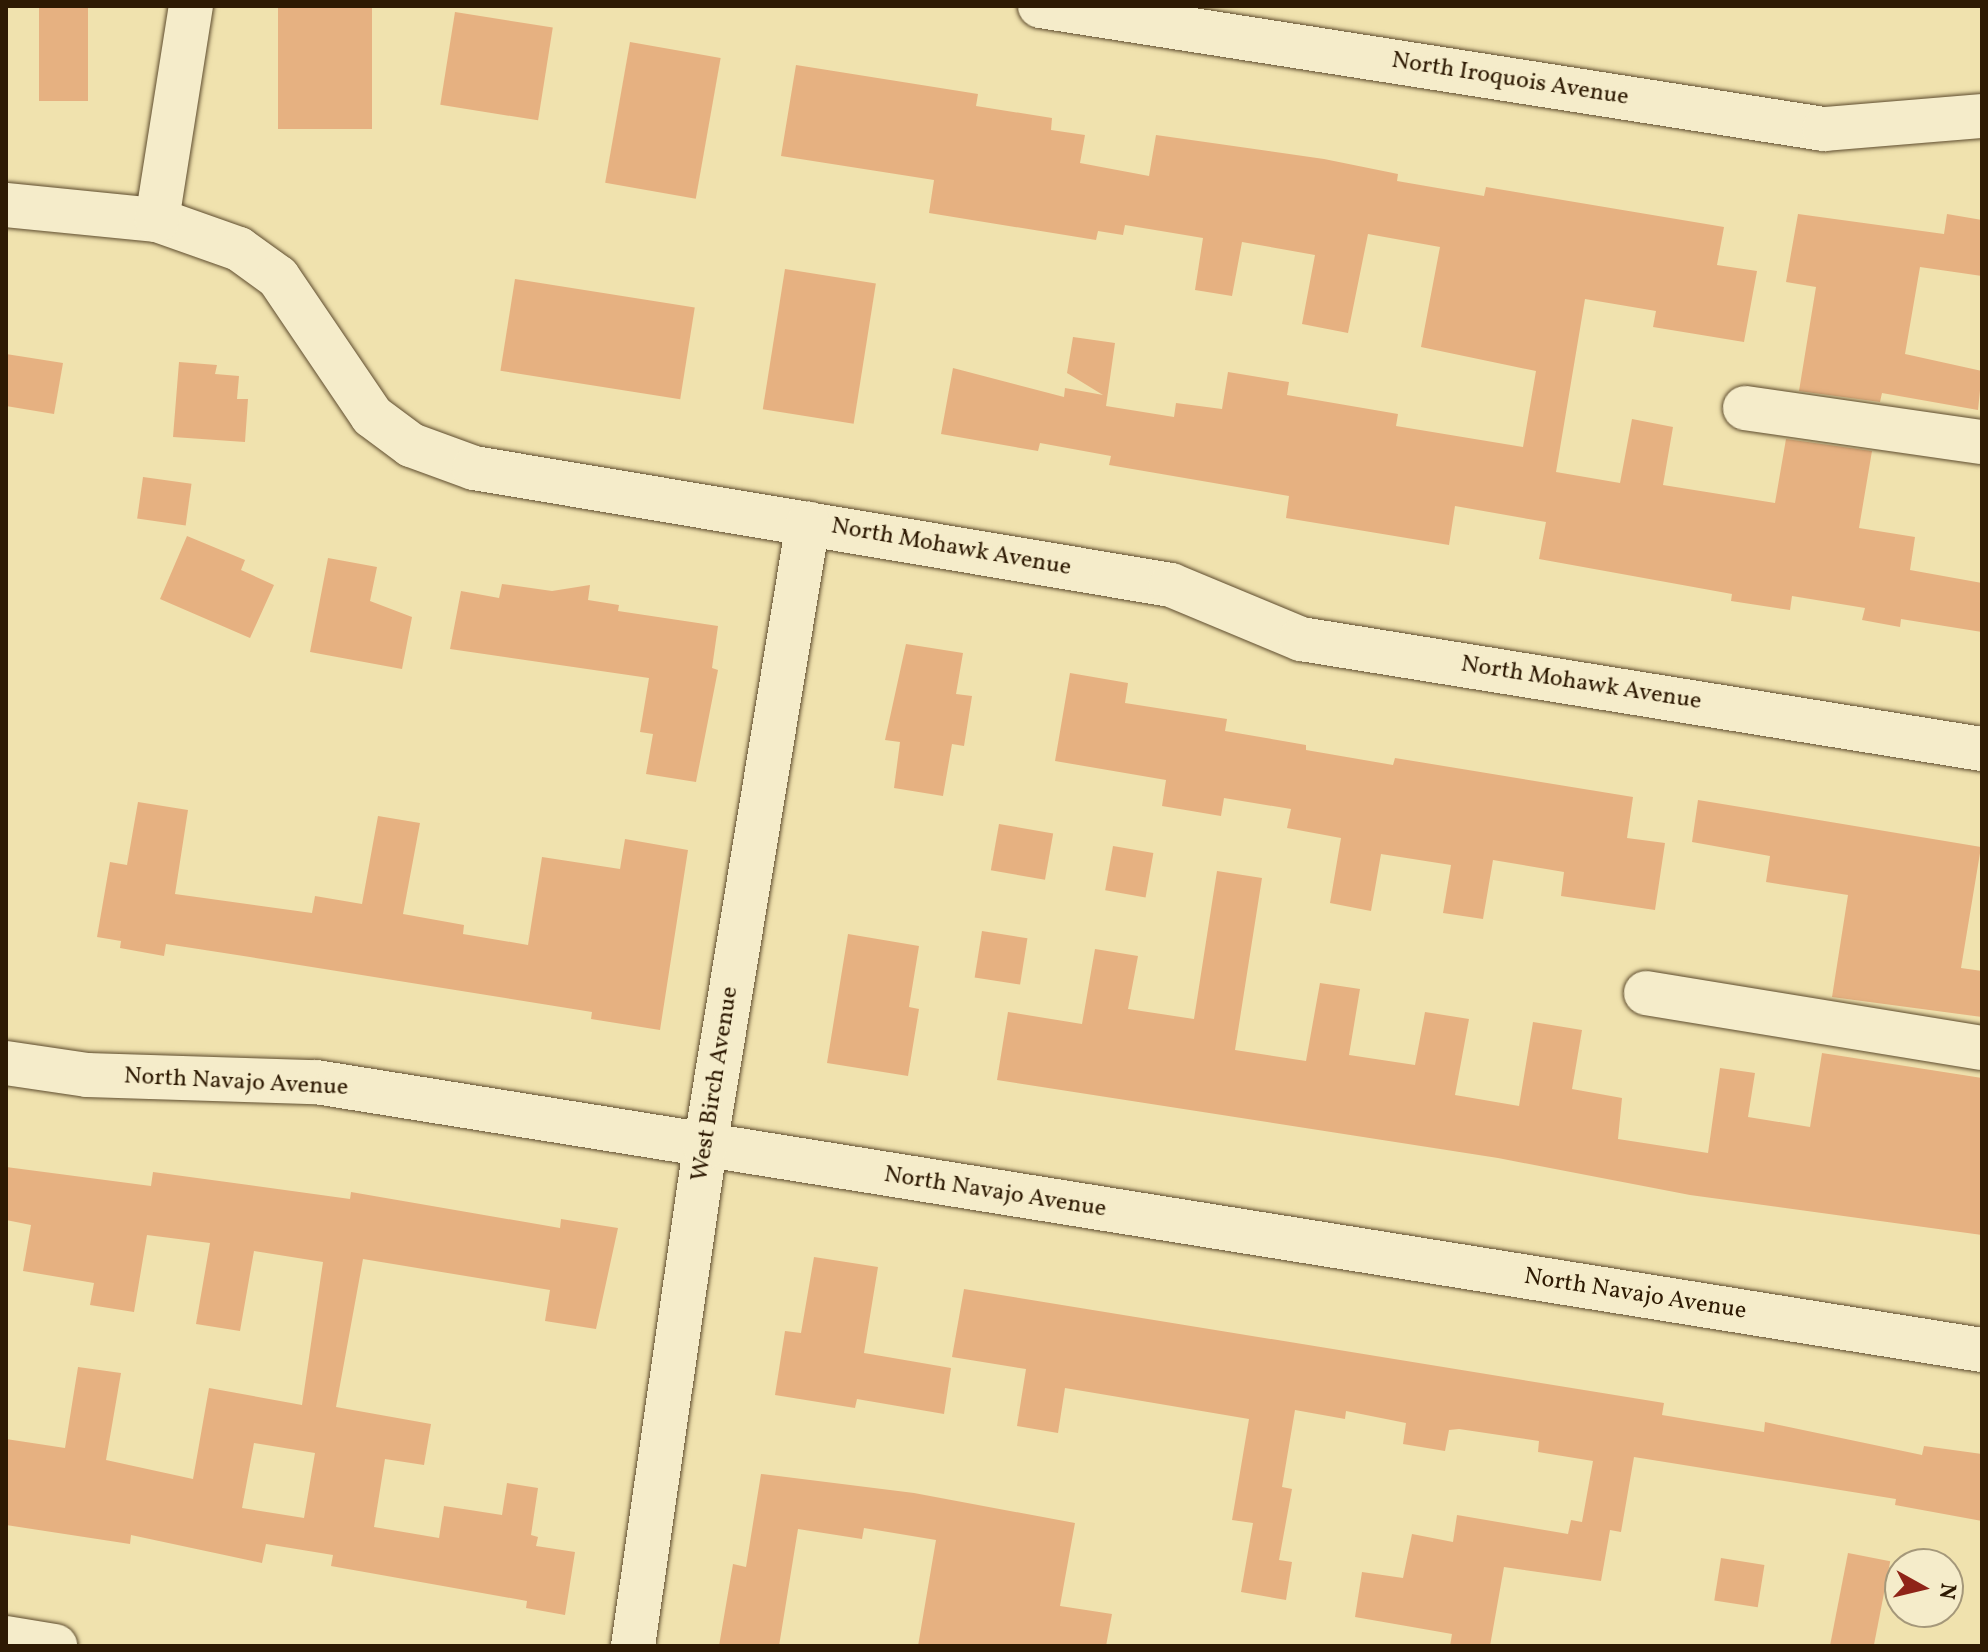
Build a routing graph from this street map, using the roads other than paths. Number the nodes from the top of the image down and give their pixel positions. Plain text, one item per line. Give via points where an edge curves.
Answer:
1 (191, 6) edge
2 (1040, 6) edge
3 (1982, 116) edge
4 (6, 205) edge
5 (157, 220) junction
6 (1745, 408) dead end
7 (1982, 442) edge
8 (808, 523) junction
9 (1982, 749) edge
10 (1646, 993) dead end
11 (1982, 1048) edge
12 (6, 1063) edge
13 (705, 1147) junction
14 (1982, 1350) edge
15 (6, 1638) edge
16 (55, 1646) edge
17 (633, 1646) edge

1 - 5 street
2 - 3 street, North Iroquois Avenue via 1824,129
4 - 5 street, North Mohawk Avenue
5 - 8 street, North Mohawk Avenue via 239,249 278,277 372,416 411,445 474,468
6 - 7 street
8 - 9 street, North Mohawk Avenue via 1171,585 1301,639
8 - 13 street, West Birch Avenue
10 - 11 street
12 - 13 street, North Navajo Avenue via 87,1075 316,1082
13 - 14 street, North Navajo Avenue
13 - 17 street, West Birch Avenue
15 - 16 street

